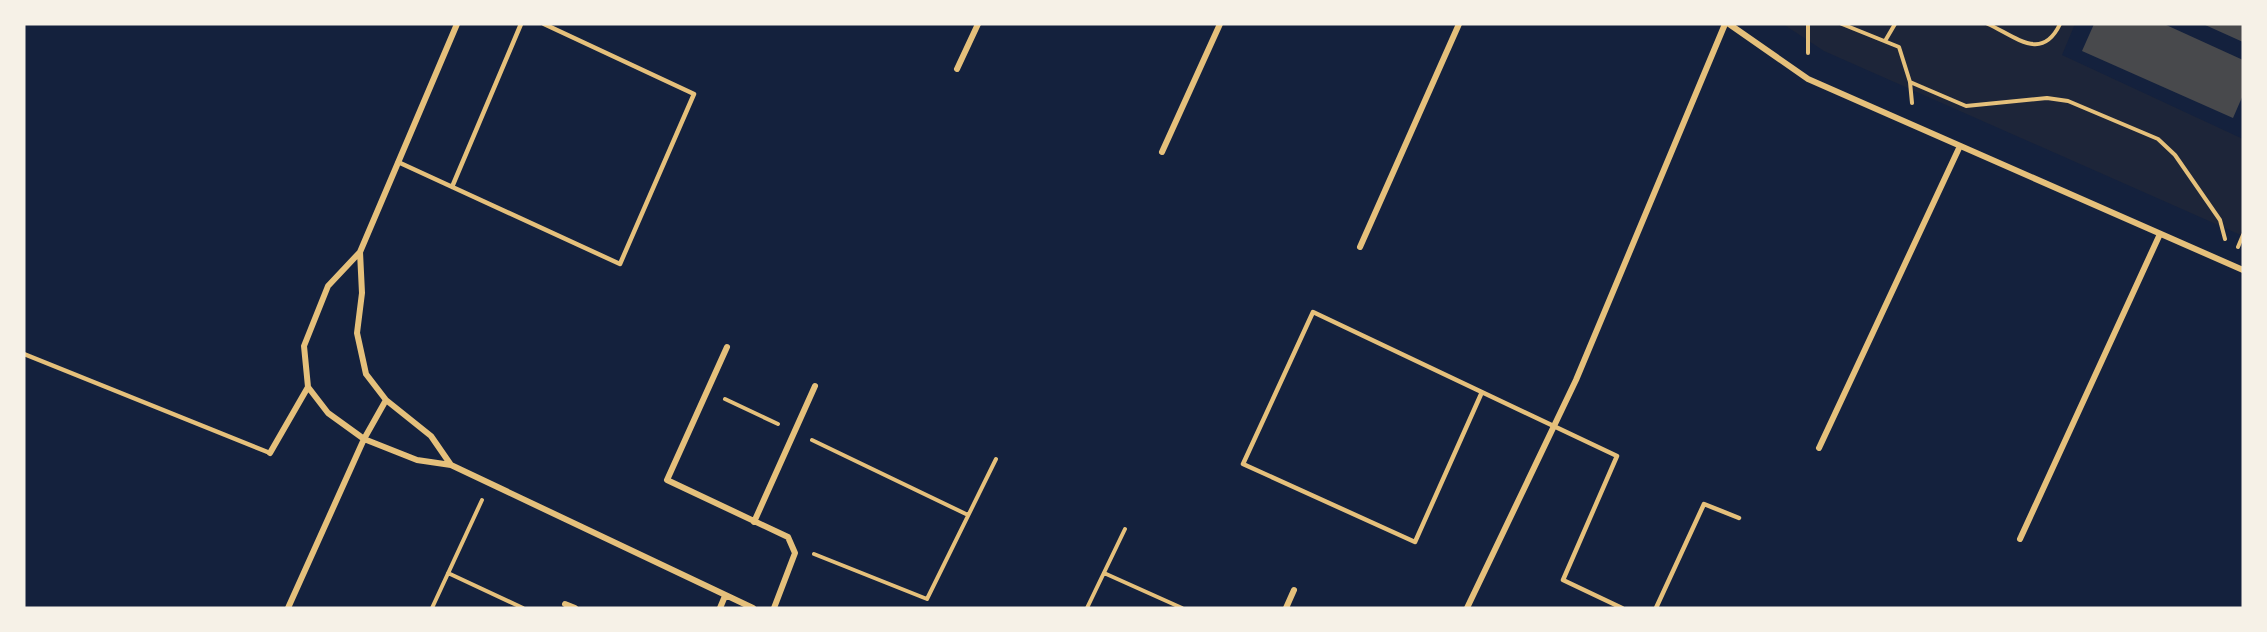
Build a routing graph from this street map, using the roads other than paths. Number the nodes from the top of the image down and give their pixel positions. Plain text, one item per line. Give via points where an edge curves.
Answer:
1 (457, 24) edge
2 (521, 24) edge
3 (544, 24) edge
4 (978, 24) edge
5 (1220, 24) edge
6 (1460, 24) edge
7 (1727, 24) edge
8 (957, 69) dead end
9 (1960, 146) junction
10 (1162, 152) dead end
11 (398, 162) junction
12 (452, 187) junction
13 (2160, 234) junction
14 (1360, 248) dead end
15 (360, 252) junction
16 (2243, 270) edge
17 (727, 347) dead end
18 (24, 354) edge
19 (814, 386) dead end
20 (308, 387) junction
21 (1482, 392) junction
22 (386, 400) junction
23 (1554, 426) junction
24 (364, 438) junction
25 (1820, 448) dead end
26 (270, 453) joint
27 (451, 465) junction
28 (1739, 518) dead end
29 (754, 522) junction
30 (2020, 539) dead end
31 (1294, 591) dead end
32 (725, 596) junction
33 (565, 604) dead end
34 (288, 608) edge
35 (575, 608) edge
36 (720, 608) edge
37 (753, 608) edge
38 (774, 608) edge
39 (1286, 608) edge
40 (1467, 608) edge
41 (1622, 608) edge
42 (1656, 608) edge

1 - 11 street
2 - 12 lane
3 - 12 lane via 694,94 620,264
4 - 8 street
5 - 10 street
6 - 14 street
7 - 9 street via 1808,79
7 - 23 street
9 - 13 street
9 - 25 street
11 - 12 lane
11 - 15 street
13 - 16 street
13 - 30 street
15 - 20 street via 328,286 304,346
15 - 22 street via 362,293 357,333 366,374
17 - 29 street via 667,480
18 - 26 lane
19 - 29 street
20 - 24 street via 328,413
20 - 26 street
21 - 21 lane via 1313,312 1243,464 1415,542
21 - 23 lane
22 - 24 street
22 - 27 street via 431,436
23 - 40 street
23 - 41 lane via 1617,456 1563,580
24 - 27 street via 417,460
24 - 34 street
27 - 32 street
28 - 42 lane via 1704,504
29 - 38 street via 788,537 795,553
31 - 39 street
32 - 36 street
32 - 37 street
33 - 35 street

